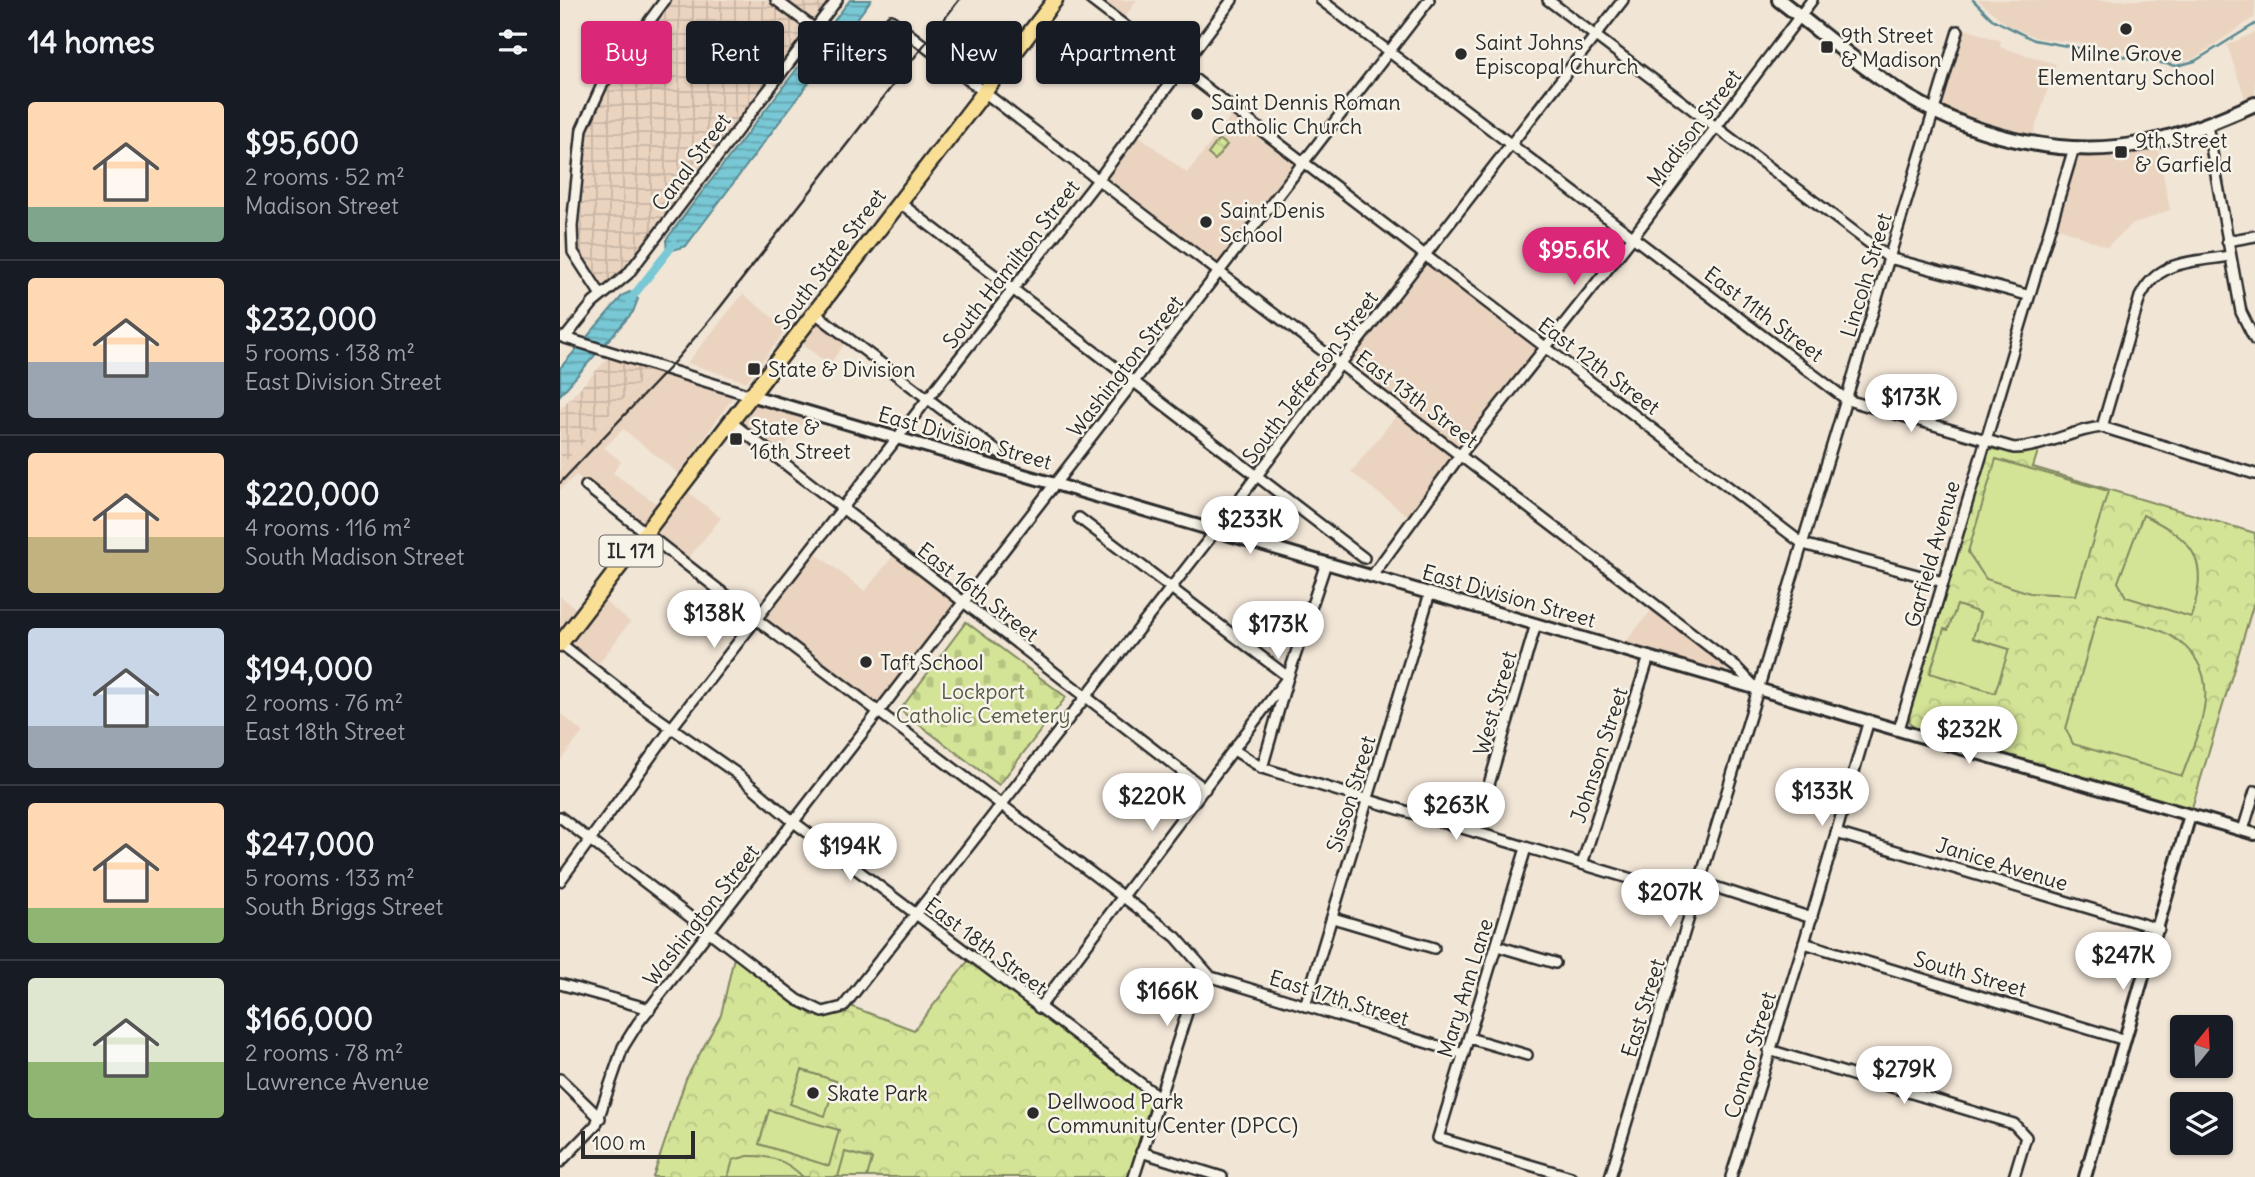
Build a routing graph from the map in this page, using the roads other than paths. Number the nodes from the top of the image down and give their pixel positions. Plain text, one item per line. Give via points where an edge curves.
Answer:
1 (665, 0) edge
2 (776, 0) edge
3 (837, 0) edge
4 (1055, 0) edge
5 (1091, 0) edge
6 (1232, 0) edge
7 (1321, 0) edge
8 (1429, 0) edge
9 (1548, 0) edge
10 (1623, 0) edge
11 (1779, 0) edge
12 (1812, 0) edge
13 (1800, 16) junction
14 (891, 20) dead end
15 (804, 21) edge
16 (821, 21) edge
17 (1119, 21) edge
18 (1958, 31) dead end
19 (1595, 36) junction
20 (1200, 44) edge
21 (798, 51) edge
22 (1390, 52) junction
23 (1200, 83) edge
24 (1171, 84) edge
25 (983, 94) junction
26 (2255, 104) edge
27 (1936, 113) junction
28 (2207, 125) junction
29 (1716, 128) junction
30 (1511, 144) junction
31 (2074, 148) junction
32 (1304, 163) junction
33 (1098, 180) junction
34 (899, 202) junction
35 (2255, 236) edge
36 (1633, 237) junction
37 (2227, 241) junction
38 (2229, 256) junction
39 (1424, 257) junction
40 (1889, 258) junction
41 (1219, 272) junction
42 (1012, 291) junction
43 (601, 295) junction
44 (2027, 295) junction
45 (815, 313) junction
46 (566, 338) edge
47 (2255, 340) edge
48 (1545, 346) junction
49 (1341, 363) junction
50 (1135, 384) junction
51 (753, 396) junction
52 (928, 398) junction
53 (1847, 400) junction
54 (731, 422) junction
55 (2102, 427) junction
56 (896, 439) junction
57 (1984, 439) junction
58 (998, 452) dead end
59 (1461, 454) junction
60 (2255, 474) edge
61 (1256, 477) junction
62 (1056, 483) junction
63 (586, 486) dead end
64 (843, 508) junction
65 (1079, 518) dead end
66 (1217, 529) junction
67 (645, 533) junction
68 (1803, 544) junction
69 (1364, 558) dead end
70 (1326, 563) junction
71 (1372, 576) junction
72 (1942, 582) junction
73 (1169, 588) junction
74 (1430, 593) junction
75 (964, 603) junction
76 (756, 619) junction
77 (1536, 624) junction
78 (560, 643) edge
79 (1649, 657) junction
80 (1288, 677) junction
81 (1756, 688) junction
82 (1084, 697) junction
83 (880, 712) junction
84 (1869, 720) junction
85 (673, 726) junction
86 (1899, 729) junction
87 (1234, 750) junction
88 (1262, 768) junction
89 (1205, 789) junction
90 (2255, 792) edge
91 (1368, 800) junction
92 (1000, 806) junction
93 (2190, 815) junction
94 (560, 817) edge
95 (795, 823) junction
96 (2243, 830) junction
97 (1475, 832) junction
98 (1836, 833) junction
99 (2255, 834) edge
100 (589, 839) junction
101 (1525, 848) junction
102 (1582, 864) junction
103 (560, 881) edge
104 (1699, 882) junction
105 (1121, 896) junction
106 (1695, 898) junction
107 (915, 914) junction
108 (1333, 918) junction
109 (1812, 918) junction
110 (2159, 929) junction
111 (709, 932) junction
112 (1804, 943) junction
113 (1496, 946) junction
114 (1434, 947) dead end
115 (1555, 962) dead end
116 (1202, 969) junction
117 (560, 984) edge
118 (1305, 1006) junction
119 (1039, 1007) junction
120 (650, 1009) junction
121 (1469, 1038) junction
122 (2126, 1040) junction
123 (1769, 1049) junction
124 (1464, 1054) junction
125 (1527, 1055) dead end
126 (560, 1079) edge
127 (1159, 1097) junction
128 (600, 1118) junction
129 (1142, 1152) junction
130 (560, 1162) edge
131 (1134, 1177) edge
132 (1222, 1177) edge
133 (1571, 1177) edge
134 (1610, 1177) edge
135 (1731, 1177) edge
136 (2014, 1177) edge
137 (2085, 1177) edge

1 - 43 street via 602,85 582,129 573,252
2 - 15 street
3 - 16 street, Canal Street
4 - 25 main road, South State Street / IL 171
5 - 17 street, East 12th Street
6 - 20 street, South Hamilton Street
7 - 22 street, East 11th Street
8 - 22 street, Washington Street
9 - 19 street
10 - 19 street, South Jefferson Street
11 - 13 main road
12 - 13 street, Madison Street
13 - 27 main road via 1868,69
13 - 29 street, Madison Street
14 - 25 street, East 13th Street
18 - 27 street, Lincoln Street
19 - 29 street
19 - 30 street, South Jefferson Street
21 - 43 street, Canal Street via 628,274
22 - 30 street, East 11th Street
22 - 32 street, Washington Street
23 - 32 street, East 12th Street
24 - 33 street, South Hamilton Street
25 - 33 street, East 13th Street
25 - 34 main road, South State Street / IL 171
26 - 28 main road
27 - 31 main road via 1987,132
27 - 40 street, Lincoln Street
28 - 31 main road via 2141,143
28 - 37 street
29 - 36 street, Madison Street
29 - 40 street
30 - 36 street, East 11th Street
30 - 39 street, South Jefferson Street
31 - 44 street, Garfield Avenue
32 - 39 street, East 12th Street
32 - 41 street, Washington Street
33 - 41 street, East 13th Street
33 - 42 street, South Hamilton Street
34 - 42 street
34 - 45 main road, South State Street / IL 171
35 - 37 street
36 - 48 street, Madison Street
36 - 53 street, East 11th Street
37 - 38 street
38 - 47 street via 2241,312
38 - 55 street via 2163,268 2149,280 2140,296
39 - 48 street, East 12th Street
39 - 49 street, South Jefferson Street
40 - 44 street
40 - 53 street, Lincoln Street
41 - 49 street, East 13th Street
41 - 50 street, Washington Street
42 - 50 street
42 - 52 street, South Hamilton Street
43 - 46 street, Canal Street
44 - 57 street, Garfield Avenue
45 - 51 main road, South State Street / IL 171
45 - 52 street
46 - 51 street
48 - 59 street, Madison Street
48 - 68 street, East 12th Street
49 - 59 street, East 13th Street
49 - 61 street, South Jefferson Street
50 - 61 street
50 - 62 street, Washington Street
51 - 54 main road, South State Street / IL 171
51 - 56 street, East Division Street
52 - 56 street, South Hamilton Street
52 - 58 street
53 - 57 street, East 11th Street
53 - 68 street, Lincoln Street
54 - 64 street, East 16th Street
54 - 67 main road, South State Street / IL 171
55 - 57 street, East 11th Street via 2026,447
55 - 60 street
56 - 62 street, East Division Street
56 - 64 street, South Hamilton Street
57 - 72 street, Garfield Avenue
59 - 71 street, Madison Street
59 - 81 street, East 13th Street via 1737,668
61 - 66 street, South Jefferson Street
61 - 69 street
62 - 66 street, East Division Street
62 - 75 street, Washington Street
63 - 67 street, East 17th Street
64 - 75 street, East 16th Street
64 - 76 street, South Hamilton Street
65 - 73 street
66 - 70 street, East Division Street
66 - 73 street, South Jefferson Street
67 - 76 street, East 17th Street
67 - 78 main road, South State Street / IL 171
68 - 72 street, East 12th Street
68 - 81 street, Lincoln Street
70 - 71 street, East Division Street
70 - 80 street
71 - 74 street, East Division Street
72 - 86 street, Garfield Avenue
73 - 80 street
73 - 82 street, South Jefferson Street
74 - 77 street, East Division Street
74 - 91 street, Sisson Street
75 - 82 street, East 16th Street
75 - 83 street, Washington Street
76 - 83 street, East 17th Street
76 - 85 street, South Hamilton Street
77 - 79 street, East Division Street
77 - 97 street, West Street
78 - 85 street, East 18th Street
79 - 81 street, East Division Street
79 - 102 street, Johnson Street
80 - 87 street
80 - 88 street
81 - 84 street, East Division Street
81 - 104 street, East Street
82 - 89 street, East 16th Street
82 - 92 street, South Jefferson Street
83 - 92 street, East 17th Street
83 - 95 street, Washington Street
84 - 86 street, East Division Street
84 - 98 street, Connor Street
85 - 95 street, East 18th Street
85 - 100 street, South Hamilton Street
86 - 93 street, East Division Street
87 - 88 street
87 - 89 street
88 - 91 street
89 - 105 street
90 - 96 street
91 - 97 street
91 - 108 street, Sisson Street
92 - 105 street, East 17th Street
92 - 107 street, South Jefferson Street
93 - 96 street, East Division Street
93 - 110 street
94 - 100 street
95 - 107 street, East 18th Street
95 - 111 street, Washington Street
96 - 99 street, East Division Street
97 - 101 street
98 - 109 street, Connor Street
98 - 110 street, Janice Avenue
100 - 103 street, South Hamilton Street
100 - 111 street
101 - 102 street
101 - 113 street, Mary Ann Lane
102 - 106 street
104 - 106 street, East Street
104 - 109 street
105 - 116 street, East 17th Street via 1185,945
105 - 119 street
106 - 134 street, East Street
107 - 111 street, South Jefferson Street via 843,1007 830,1011 815,1010
107 - 119 street, East 18th Street
108 - 114 street
108 - 118 street, Sisson Street
109 - 112 street, Connor Street
110 - 122 street
111 - 120 street, Washington Street
112 - 122 street, South Street
112 - 123 street, Connor Street
113 - 115 street
113 - 121 street, Mary Ann Lane
116 - 118 street, East 17th Street via 1210,977
116 - 127 street
117 - 120 street
118 - 124 street, East 17th Street
119 - 127 street, East 18th Street
120 - 128 street, Washington Street via 623,1047
121 - 124 street, Mary Ann Lane
121 - 125 street
122 - 137 street
123 - 135 street, Connor Street
123 - 136 street via 2014,1124 2026,1137
124 - 133 street, Mary Ann Lane via 1438,1138
126 - 128 street
127 - 129 street
128 - 130 street, Washington Street
129 - 131 street
129 - 132 street

